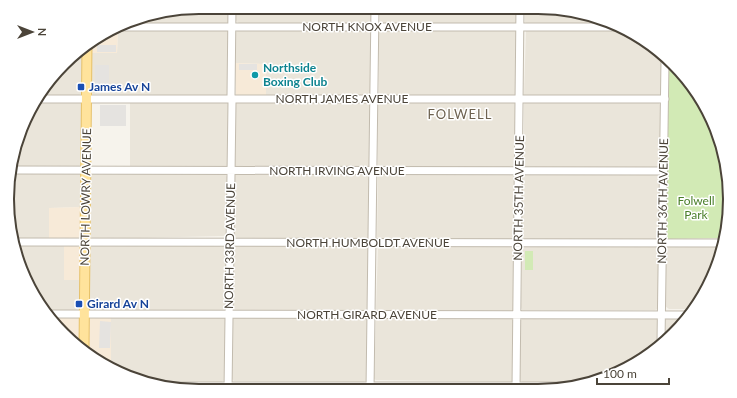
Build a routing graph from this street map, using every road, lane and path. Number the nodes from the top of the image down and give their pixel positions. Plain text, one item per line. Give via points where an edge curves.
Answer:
1 (232, 14) edge
2 (375, 14) edge
3 (520, 14) edge
4 (131, 27) edge
5 (375, 27) junction
6 (606, 27) edge
7 (232, 28) junction
8 (520, 28) junction
9 (87, 51) edge
10 (665, 64) edge
11 (44, 98) edge
12 (87, 98) junction
13 (231, 99) junction
14 (664, 99) junction
15 (374, 100) junction
16 (519, 100) junction
17 (17, 170) edge
18 (86, 170) junction
19 (231, 171) junction
20 (374, 171) junction
21 (519, 171) junction
22 (663, 171) junction
23 (19, 242) edge
24 (85, 242) junction
25 (230, 243) junction
26 (372, 243) junction
27 (518, 243) junction
28 (661, 243) junction
29 (718, 243) edge
30 (54, 314) edge
31 (84, 314) junction
32 (229, 315) junction
33 (371, 315) junction
34 (517, 315) junction
35 (661, 315) junction
36 (682, 315) edge
37 (660, 338) edge
38 (84, 344) edge
39 (228, 384) edge
40 (370, 384) edge
41 (516, 384) edge

1 - 7 street, NORTH 33RD AVENUE
2 - 5 street
3 - 8 street, NORTH 35TH AVENUE
4 - 7 street, NORTH KNOX AVENUE
5 - 7 street, NORTH KNOX AVENUE
5 - 8 street, NORTH KNOX AVENUE
5 - 15 street
6 - 8 street, NORTH KNOX AVENUE
7 - 13 street, NORTH 33RD AVENUE
8 - 16 street, NORTH 35TH AVENUE
9 - 12 main road, NORTH LOWRY AVENUE
10 - 14 street, NORTH 36TH AVENUE
11 - 12 street, NORTH JAMES AVENUE
12 - 13 street, NORTH JAMES AVENUE
12 - 18 main road, NORTH LOWRY AVENUE
13 - 15 street, NORTH JAMES AVENUE
13 - 19 street, NORTH 33RD AVENUE
14 - 16 street, NORTH JAMES AVENUE
14 - 22 street, NORTH 36TH AVENUE
15 - 16 street, NORTH JAMES AVENUE
15 - 20 street
16 - 21 street, NORTH 35TH AVENUE
17 - 18 street, NORTH IRVING AVENUE
18 - 19 street, NORTH IRVING AVENUE
18 - 24 main road, NORTH LOWRY AVENUE
19 - 20 street, NORTH IRVING AVENUE
19 - 25 street, NORTH 33RD AVENUE
20 - 21 street, NORTH IRVING AVENUE
20 - 26 street
21 - 22 street, NORTH IRVING AVENUE
21 - 27 street, NORTH 35TH AVENUE
22 - 28 street, NORTH 36TH AVENUE
23 - 24 street, NORTH HUMBOLDT AVENUE
24 - 25 street, NORTH HUMBOLDT AVENUE
24 - 31 main road, NORTH LOWRY AVENUE
25 - 26 street, NORTH HUMBOLDT AVENUE
25 - 32 street, NORTH 33RD AVENUE
26 - 27 street, NORTH HUMBOLDT AVENUE
26 - 33 street
27 - 28 street, NORTH HUMBOLDT AVENUE
27 - 34 street, NORTH 35TH AVENUE
28 - 29 street, NORTH HUMBOLDT AVENUE
28 - 35 street, NORTH 36TH AVENUE
30 - 31 street, NORTH GIRARD AVENUE
31 - 32 street, NORTH GIRARD AVENUE
31 - 38 main road, NORTH LOWRY AVENUE
32 - 33 street, NORTH GIRARD AVENUE
32 - 39 street, NORTH 33RD AVENUE
33 - 34 street, NORTH GIRARD AVENUE
33 - 40 street
34 - 35 street, NORTH GIRARD AVENUE
34 - 41 street, NORTH 35TH AVENUE
35 - 36 street, NORTH GIRARD AVENUE
35 - 37 street, NORTH 36TH AVENUE

